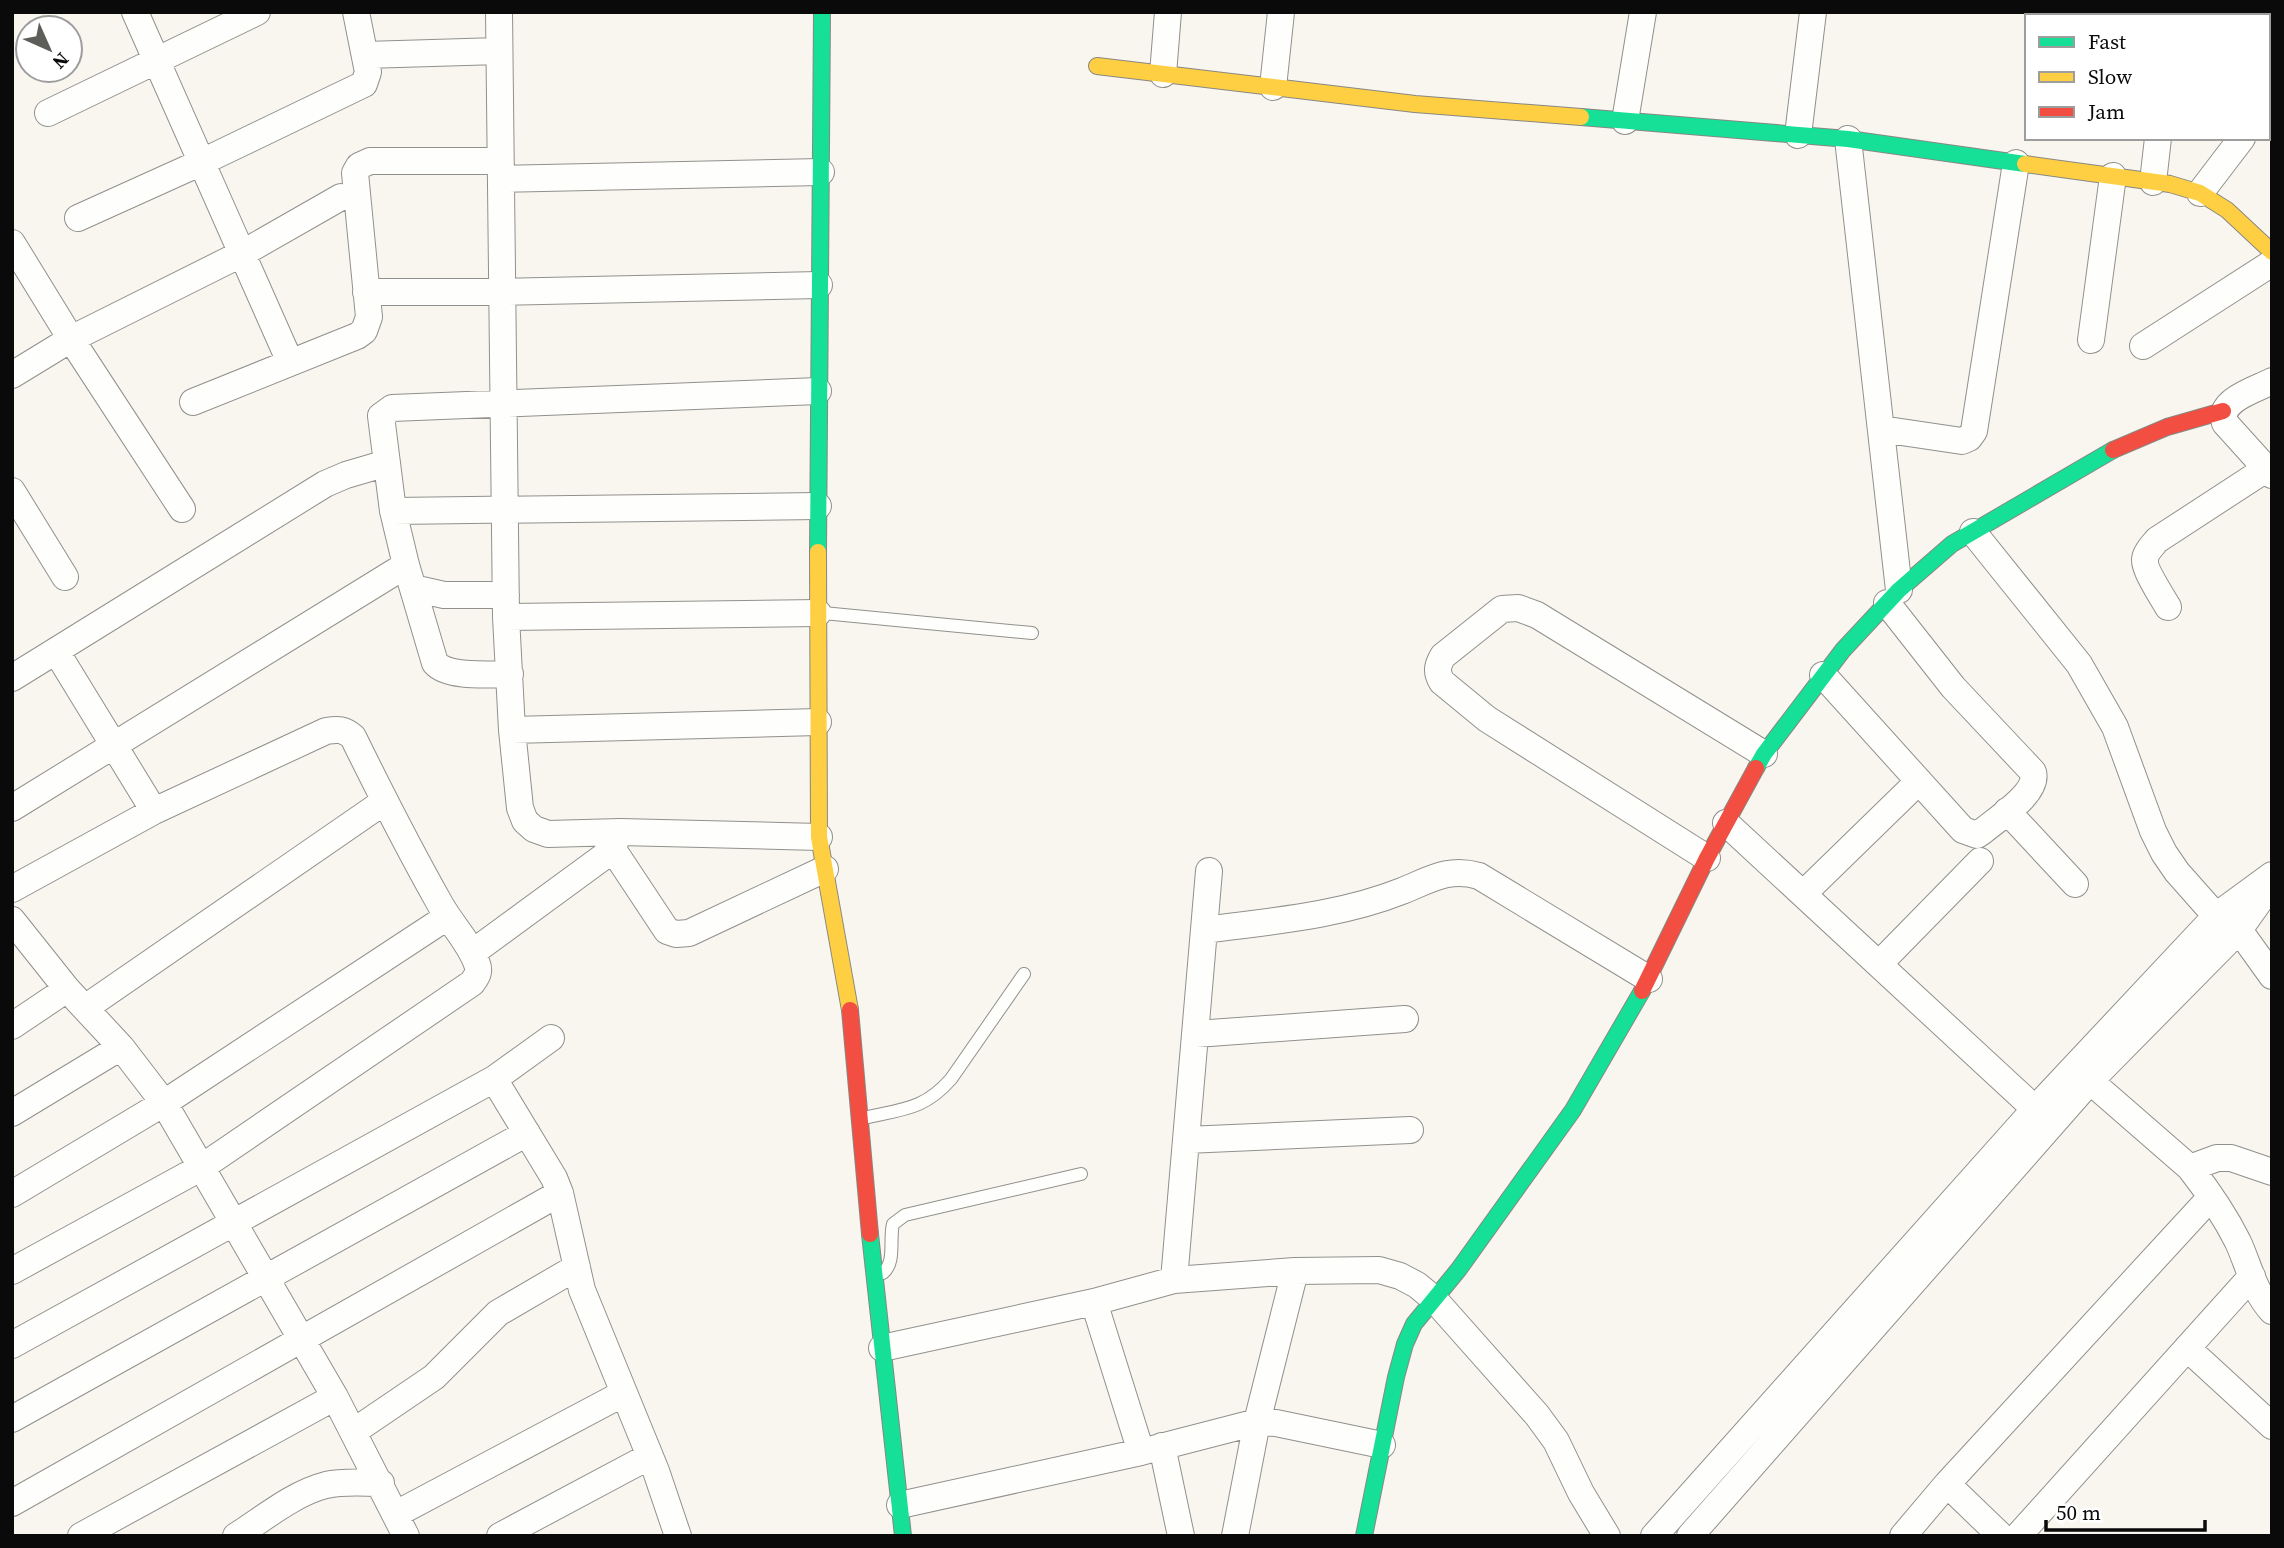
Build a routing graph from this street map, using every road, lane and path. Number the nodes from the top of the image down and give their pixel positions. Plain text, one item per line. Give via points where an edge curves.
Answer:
1 (135, 12) edge
2 (257, 12) edge
3 (356, 12) edge
4 (499, 12) edge
5 (822, 12) edge
6 (1168, 12) edge
7 (1281, 12) edge
8 (1643, 12) edge
9 (1813, 12) edge
10 (499, 51) junction
11 (365, 55) junction
12 (156, 61) junction
13 (1097, 66) dead end
14 (1163, 74) junction
15 (1273, 87) junction
16 (48, 113) dead end
17 (1625, 121) junction
18 (1798, 135) junction
19 (1848, 139) junction
20 (2158, 140) edge
21 (2240, 140) edge
22 (202, 162) junction
23 (2015, 163) junction
24 (501, 170) junction
25 (821, 172) junction
26 (2113, 176) junction
27 (2153, 182) junction
28 (2200, 193) junction
29 (341, 197) dead end
30 (78, 218) dead end
31 (12, 243) edge
32 (2272, 252) edge
33 (243, 253) junction
34 (2272, 263) edge
35 (820, 285) junction
36 (366, 292) junction
37 (501, 292) junction
38 (71, 339) junction
39 (2091, 340) dead end
40 (2143, 346) dead end
41 (290, 362) junction
42 (12, 375) edge
43 (2272, 381) edge
44 (818, 391) junction
45 (194, 402) dead end
46 (503, 404) junction
47 (2223, 411) junction
48 (1881, 429) junction
49 (387, 463) junction
50 (2269, 472) edge
51 (12, 491) edge
52 (818, 506) junction
53 (182, 509) dead end
54 (505, 509) junction
55 (393, 511) junction
56 (1973, 532) junction
57 (409, 576) junction
58 (65, 577) dead end
59 (1893, 596) junction
60 (506, 606) junction
61 (2168, 607) dead end
62 (818, 613) junction
63 (1032, 633) dead end
64 (57, 650) junction
65 (510, 674) junction
66 (1823, 675) junction
67 (12, 678) edge
68 (818, 722) junction
69 (512, 730) junction
70 (113, 744) junction
71 (1764, 754) junction
72 (1919, 781) junction
73 (385, 801) junction
74 (12, 808) edge
75 (153, 811) junction
76 (2007, 811) junction
77 (1726, 823) junction
78 (819, 837) junction
79 (616, 840) junction
80 (1707, 858) junction
81 (1980, 861) dead end
82 (825, 869) junction
83 (1209, 871) dead end
84 (2272, 875) edge
85 (2272, 883) edge
86 (2075, 884) dead end
87 (12, 889) edge
88 (1803, 894) junction
89 (2216, 916) junction
90 (447, 917) junction
91 (12, 920) edge
92 (1205, 930) junction
93 (2239, 930) junction
94 (472, 953) junction
95 (1879, 964) junction
96 (1024, 974) dead end
97 (2272, 976) edge
98 (1650, 979) junction
99 (66, 989) junction
100 (85, 1009) junction
101 (1405, 1019) dead end
102 (12, 1026) edge
103 (1196, 1034) junction
104 (551, 1038) dead end
105 (121, 1047) junction
106 (494, 1079) junction
107 (2090, 1081) junction
108 (164, 1103) junction
109 (2035, 1109) junction
110 (12, 1113) edge
111 (860, 1119) junction
112 (1410, 1130) dead end
113 (527, 1133) junction
114 (1186, 1140) junction
115 (202, 1167) junction
116 (2190, 1168) junction
117 (2272, 1172) edge
118 (1081, 1174) dead end
119 (560, 1193) junction
120 (12, 1194) edge
121 (2211, 1197) junction
122 (234, 1222) junction
123 (577, 1266) junction
124 (12, 1271) edge
125 (1295, 1271) junction
126 (2252, 1276) junction
127 (267, 1279) junction
128 (874, 1279) junction
129 (1174, 1280) junction
130 (1434, 1299) junction
131 (1094, 1302) junction
132 (2272, 1311) edge
133 (301, 1339) junction
134 (12, 1345) edge
135 (883, 1348) junction
136 (2187, 1348) junction
137 (624, 1393) junction
138 (335, 1397) junction
139 (12, 1419) edge
140 (1257, 1422) junction
141 (2272, 1426) edge
142 (353, 1432) junction
143 (1382, 1446) junction
144 (1151, 1449) junction
145 (650, 1456) junction
146 (381, 1483) junction
147 (1947, 1484) junction
148 (12, 1503) edge
149 (900, 1505) junction
150 (401, 1525) edge
151 (1371, 1530) edge
152 (81, 1536) edge
153 (236, 1536) edge
154 (500, 1536) edge
155 (678, 1536) edge
156 (903, 1536) edge
157 (1181, 1536) edge
158 (1235, 1536) edge
159 (1607, 1536) edge
160 (1654, 1536) edge
161 (1690, 1536) edge
162 (1903, 1536) edge
163 (2001, 1536) edge
164 (2018, 1536) edge

1 - 12 street
2 - 12 street
3 - 11 street
4 - 10 street
5 - 25 street
6 - 14 street
7 - 15 street
8 - 17 street
9 - 18 street
10 - 11 street
10 - 24 street
11 - 22 street via 368,72 364,84
12 - 16 street
12 - 22 street
13 - 14 street
14 - 15 street
15 - 17 street
17 - 18 street
18 - 19 street
19 - 23 street
19 - 48 street
20 - 27 street
21 - 28 street
22 - 30 street
22 - 33 street
23 - 26 street
23 - 48 street via 1975,431 1962,441
24 - 25 street
24 - 36 street via 370,161 359,166 355,173
24 - 37 street
25 - 35 street
26 - 27 street
26 - 39 street
27 - 28 street
28 - 32 street via 2227,210
29 - 33 street
31 - 38 street
33 - 38 street
33 - 41 street
34 - 40 street
35 - 37 street
35 - 44 street
36 - 37 street
36 - 41 street via 369,317 364,331
37 - 46 street
38 - 42 street
38 - 53 street
41 - 45 street
43 - 47 street
44 - 46 street
44 - 52 street
46 - 49 street via 386,411 381,416
46 - 54 street
47 - 50 street via 2225,423
47 - 56 street via 2124,444
48 - 59 street
49 - 55 street
49 - 64 street via 325,484
50 - 61 street via 2157,540 2149,550 2147,568
51 - 58 street
52 - 54 street
52 - 62 street
54 - 55 street
54 - 60 street
55 - 57 street
56 - 59 street via 1952,544
56 - 89 street via 2080,664 2115,727 2164,853
57 - 60 street via 444,595
57 - 65 street via 440,669
57 - 70 street
59 - 66 street
59 - 76 street via 1953,687 2033,772 2031,790
60 - 62 street
60 - 65 street
62 - 63 lane
62 - 68 street
64 - 67 street
64 - 70 street
65 - 69 street
66 - 71 street
66 - 72 street
68 - 69 street
68 - 78 street
69 - 79 street via 525,821 548,834
70 - 74 street
70 - 75 street
71 - 77 street
71 - 80 street via 1537,615 1518,608 1502,609 1438,665 1442,682 1487,719
72 - 76 street via 1971,834 1977,835
72 - 88 street
73 - 75 street via 353,737 337,729
73 - 90 street
73 - 100 street
75 - 87 street
76 - 86 street
77 - 80 street
77 - 88 street
78 - 79 street
78 - 82 street
79 - 82 street via 667,931 677,934 689,933
79 - 94 street via 570,882
80 - 98 street
81 - 95 street
82 - 111 street via 848,993
83 - 92 street
84 - 89 street
85 - 93 street
88 - 95 street
89 - 109 street
90 - 94 street
90 - 108 street
91 - 99 street
92 - 98 street via 1348,909 1462,871 1479,876
92 - 103 street
93 - 97 street
93 - 107 street
94 - 115 street via 478,965 472,983
95 - 109 street
96 - 111 lane via 938,1094 923,1104
98 - 130 street via 1573,1110
99 - 100 street
99 - 102 street
100 - 105 street
101 - 103 street
103 - 114 street
104 - 106 street
105 - 108 street
105 - 110 street
106 - 113 street
106 - 122 street
107 - 116 street
107 - 161 street
108 - 115 street
108 - 120 street
109 - 160 street
111 - 128 street
112 - 114 street
113 - 119 street
113 - 127 street
114 - 129 street
115 - 122 street
115 - 124 street
116 - 117 street via 2231,1158
116 - 121 street
118 - 128 lane via 905,1214 893,1224 889,1268
119 - 123 street
119 - 133 street
121 - 126 street
121 - 147 street
122 - 127 street
122 - 134 street
123 - 137 street via 582,1290
123 - 142 street via 498,1312 434,1377
125 - 129 street
125 - 130 street via 1379,1270 1400,1276
125 - 140 street
126 - 132 street
126 - 136 street
127 - 133 street
127 - 139 street
128 - 135 street
129 - 131 street
130 - 143 street via 1405,1344
130 - 159 street via 1550,1432
131 - 135 street
131 - 144 street
133 - 138 street
133 - 148 street
135 - 149 street
136 - 141 street
136 - 164 street
137 - 145 street
137 - 150 street
138 - 142 street
138 - 152 street
140 - 143 street
140 - 144 street
140 - 158 street
142 - 146 street
143 - 151 street
144 - 149 street
144 - 157 street
145 - 154 street
145 - 155 street
146 - 150 street
146 - 153 street via 323,1486
147 - 162 street
147 - 163 street
149 - 156 street

